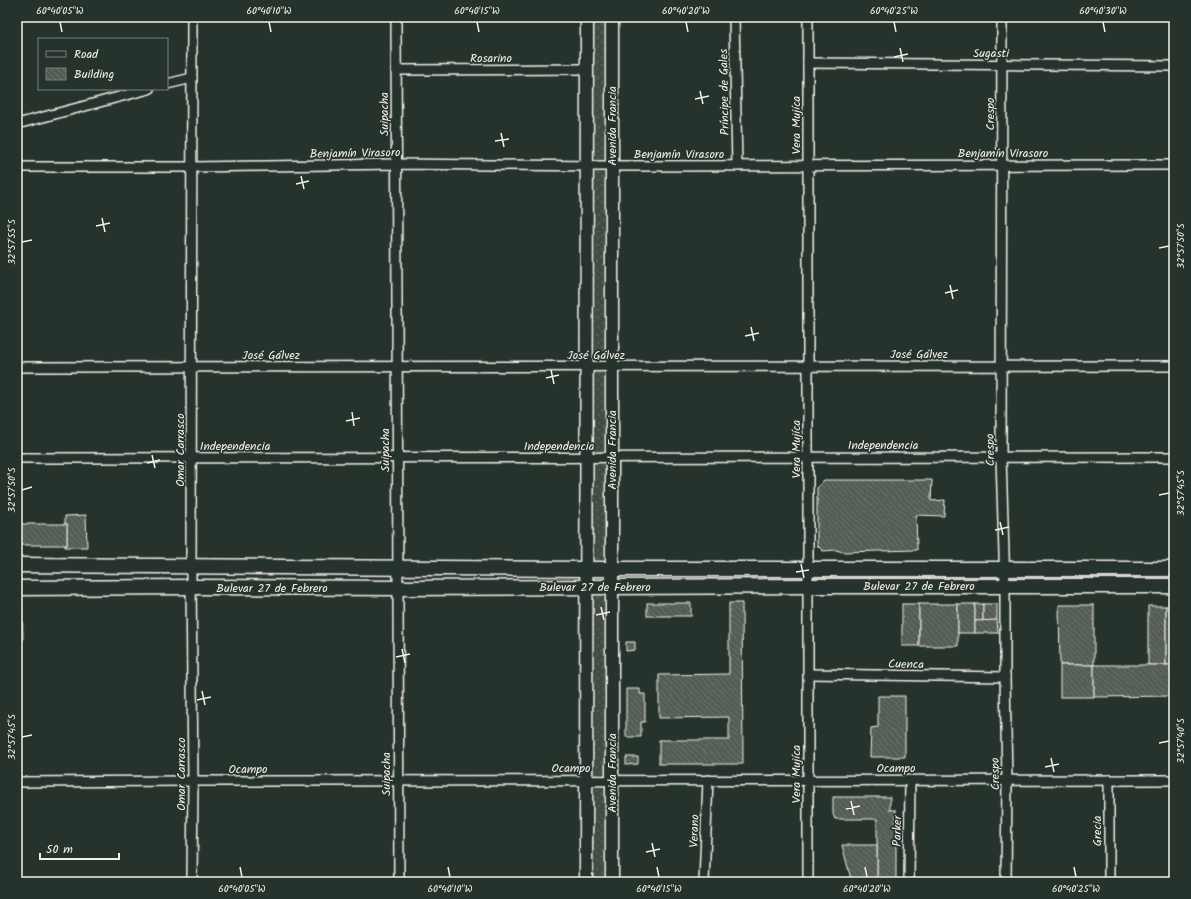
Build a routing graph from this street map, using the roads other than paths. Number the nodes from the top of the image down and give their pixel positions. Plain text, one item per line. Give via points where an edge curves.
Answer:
1 (192, 17) edge
2 (396, 17) edge
3 (587, 17) edge
4 (612, 17) edge
5 (734, 17) edge
6 (808, 17) edge
7 (1002, 17) edge
8 (808, 63) junction
9 (1002, 65) junction
10 (1174, 66) edge
11 (587, 69) junction
12 (396, 70) junction
13 (192, 78) junction
14 (168, 84) edge
15 (146, 90) edge
16 (17, 124) edge
17 (396, 164) junction
18 (1002, 165) junction
19 (1174, 165) edge
20 (587, 166) junction
21 (612, 166) junction
22 (738, 166) junction
23 (808, 166) junction
24 (17, 167) edge
25 (192, 167) junction
26 (808, 366) junction
27 (1001, 366) junction
28 (1174, 366) edge
29 (17, 367) edge
30 (192, 367) junction
31 (397, 367) junction
32 (586, 367) junction
33 (612, 367) junction
34 (808, 457) junction
35 (1001, 457) junction
36 (1174, 457) edge
37 (17, 458) edge
38 (192, 458) junction
39 (397, 458) junction
40 (586, 458) junction
41 (612, 458) junction
42 (17, 565) edge
43 (192, 566) junction
44 (398, 568) junction
45 (586, 569) junction
46 (612, 569) junction
47 (808, 569) junction
48 (1004, 569) junction
49 (1174, 569) edge
50 (808, 586) junction
51 (1005, 586) junction
52 (1174, 586) edge
53 (192, 587) junction
54 (612, 587) junction
55 (17, 588) edge
56 (398, 588) junction
57 (586, 588) junction
58 (808, 674) junction
59 (1005, 677) junction
60 (193, 780) junction
61 (398, 780) junction
62 (586, 780) junction
63 (612, 780) junction
64 (708, 780) junction
65 (808, 780) junction
66 (910, 780) junction
67 (1109, 780) junction
68 (1174, 780) edge
69 (1007, 781) junction
70 (17, 782) edge
71 (192, 882) edge
72 (399, 882) edge
73 (586, 882) edge
74 (612, 882) edge
75 (704, 882) edge
76 (808, 882) edge
77 (909, 882) edge
78 (1006, 882) edge
79 (1109, 882) edge

1 - 13 street, Omar Carrasco
2 - 12 street, Suipacha
3 - 11 main road
4 - 21 main road, Avenida Francia
5 - 22 street, Príncipe de Gales
6 - 8 street, Vera Mujíca
7 - 9 street, Crespo
8 - 9 street, Sugasti
8 - 23 street, Vera Mujíca
9 - 10 street, Sugasti
9 - 18 street, Crespo
11 - 12 street, Rosarino
11 - 20 main road
12 - 17 street, Suipacha
13 - 14 street
13 - 25 street, Omar Carrasco
15 - 16 street
17 - 20 street, Benjamín Virasoro
17 - 25 street, Benjamín Virasoro
17 - 31 street, Suipacha
18 - 19 street, Benjamín Virasoro
18 - 23 street, Benjamín Virasoro
18 - 27 street, Crespo
20 - 21 street, Benjamín Virasoro
20 - 32 main road
21 - 22 street, Benjamín Virasoro
21 - 33 main road, Avenida Francia
22 - 23 street, Benjamín Virasoro
23 - 26 street, Vera Mujíca
24 - 25 street, Benjamín Virasoro
25 - 30 street, Omar Carrasco
26 - 27 street, José Gálvez
26 - 33 street, José Gálvez
26 - 34 street, Vera Mujíca
27 - 28 street, José Gálvez
27 - 35 street, Crespo
29 - 30 street, José Gálvez
30 - 31 street, José Gálvez
30 - 38 street, Omar Carrasco
31 - 32 street, José Gálvez
31 - 39 street, Suipacha
32 - 33 street, José Gálvez
32 - 40 main road
33 - 41 main road, Avenida Francia
34 - 35 street, Independencia
34 - 41 street, Independencia
34 - 47 street, Vera Mujíca
35 - 36 street, Independencia
35 - 48 street, Crespo
37 - 38 street, Independencia
38 - 39 street, Independencia
38 - 43 street, Omar Carrasco
39 - 40 street, Independencia
39 - 44 street, Suipacha
40 - 41 street, Independencia
40 - 45 main road
41 - 46 main road, Avenida Francia
42 - 43 main road, Bulevar 27 de Febrero
43 - 44 main road, Bulevar 27 de Febrero
43 - 53 street, Omar Carrasco
44 - 45 main road, Bulevar 27 de Febrero
44 - 56 street, Suipacha
45 - 46 main road, Bulevar 27 de Febrero
45 - 57 main road
46 - 47 main road, Bulevar 27 de Febrero
46 - 54 main road, Avenida Francia
47 - 48 main road, Bulevar 27 de Febrero
47 - 50 street, Vera Mujíca
48 - 49 main road, Bulevar 27 de Febrero
48 - 51 street, Crespo
50 - 51 main road, Bulevar 27 de Febrero
50 - 54 main road, Bulevar 27 de Febrero
50 - 58 street, Vera Mujíca
51 - 52 main road, Bulevar 27 de Febrero
51 - 59 street, Crespo
53 - 55 main road, Bulevar 27 de Febrero
53 - 56 main road, Bulevar 27 de Febrero
53 - 60 street, Omar Carrasco
54 - 57 main road, Bulevar 27 de Febrero
54 - 63 main road, Avenida Francia
56 - 57 main road, Bulevar 27 de Febrero
56 - 61 street, Suipacha
57 - 62 main road
58 - 59 street, Cuenca
58 - 65 street, Vera Mujíca
59 - 69 street, Crespo
60 - 61 street, Ocampo
60 - 70 street, Ocampo
60 - 71 street, Omar Carrasco
61 - 62 street, Ocampo
61 - 72 street, Suipacha
62 - 63 street, Ocampo
62 - 73 main road
63 - 64 street, Ocampo
63 - 74 main road, Avenida Francia
64 - 65 street, Ocampo
64 - 75 street, Verano
65 - 66 street, Ocampo
65 - 76 street, Vera Mujíca
66 - 69 street, Ocampo
66 - 77 street, Parker
67 - 68 street, Ocampo
67 - 69 street, Ocampo
67 - 79 street, Grecia
69 - 78 street, Crespo

